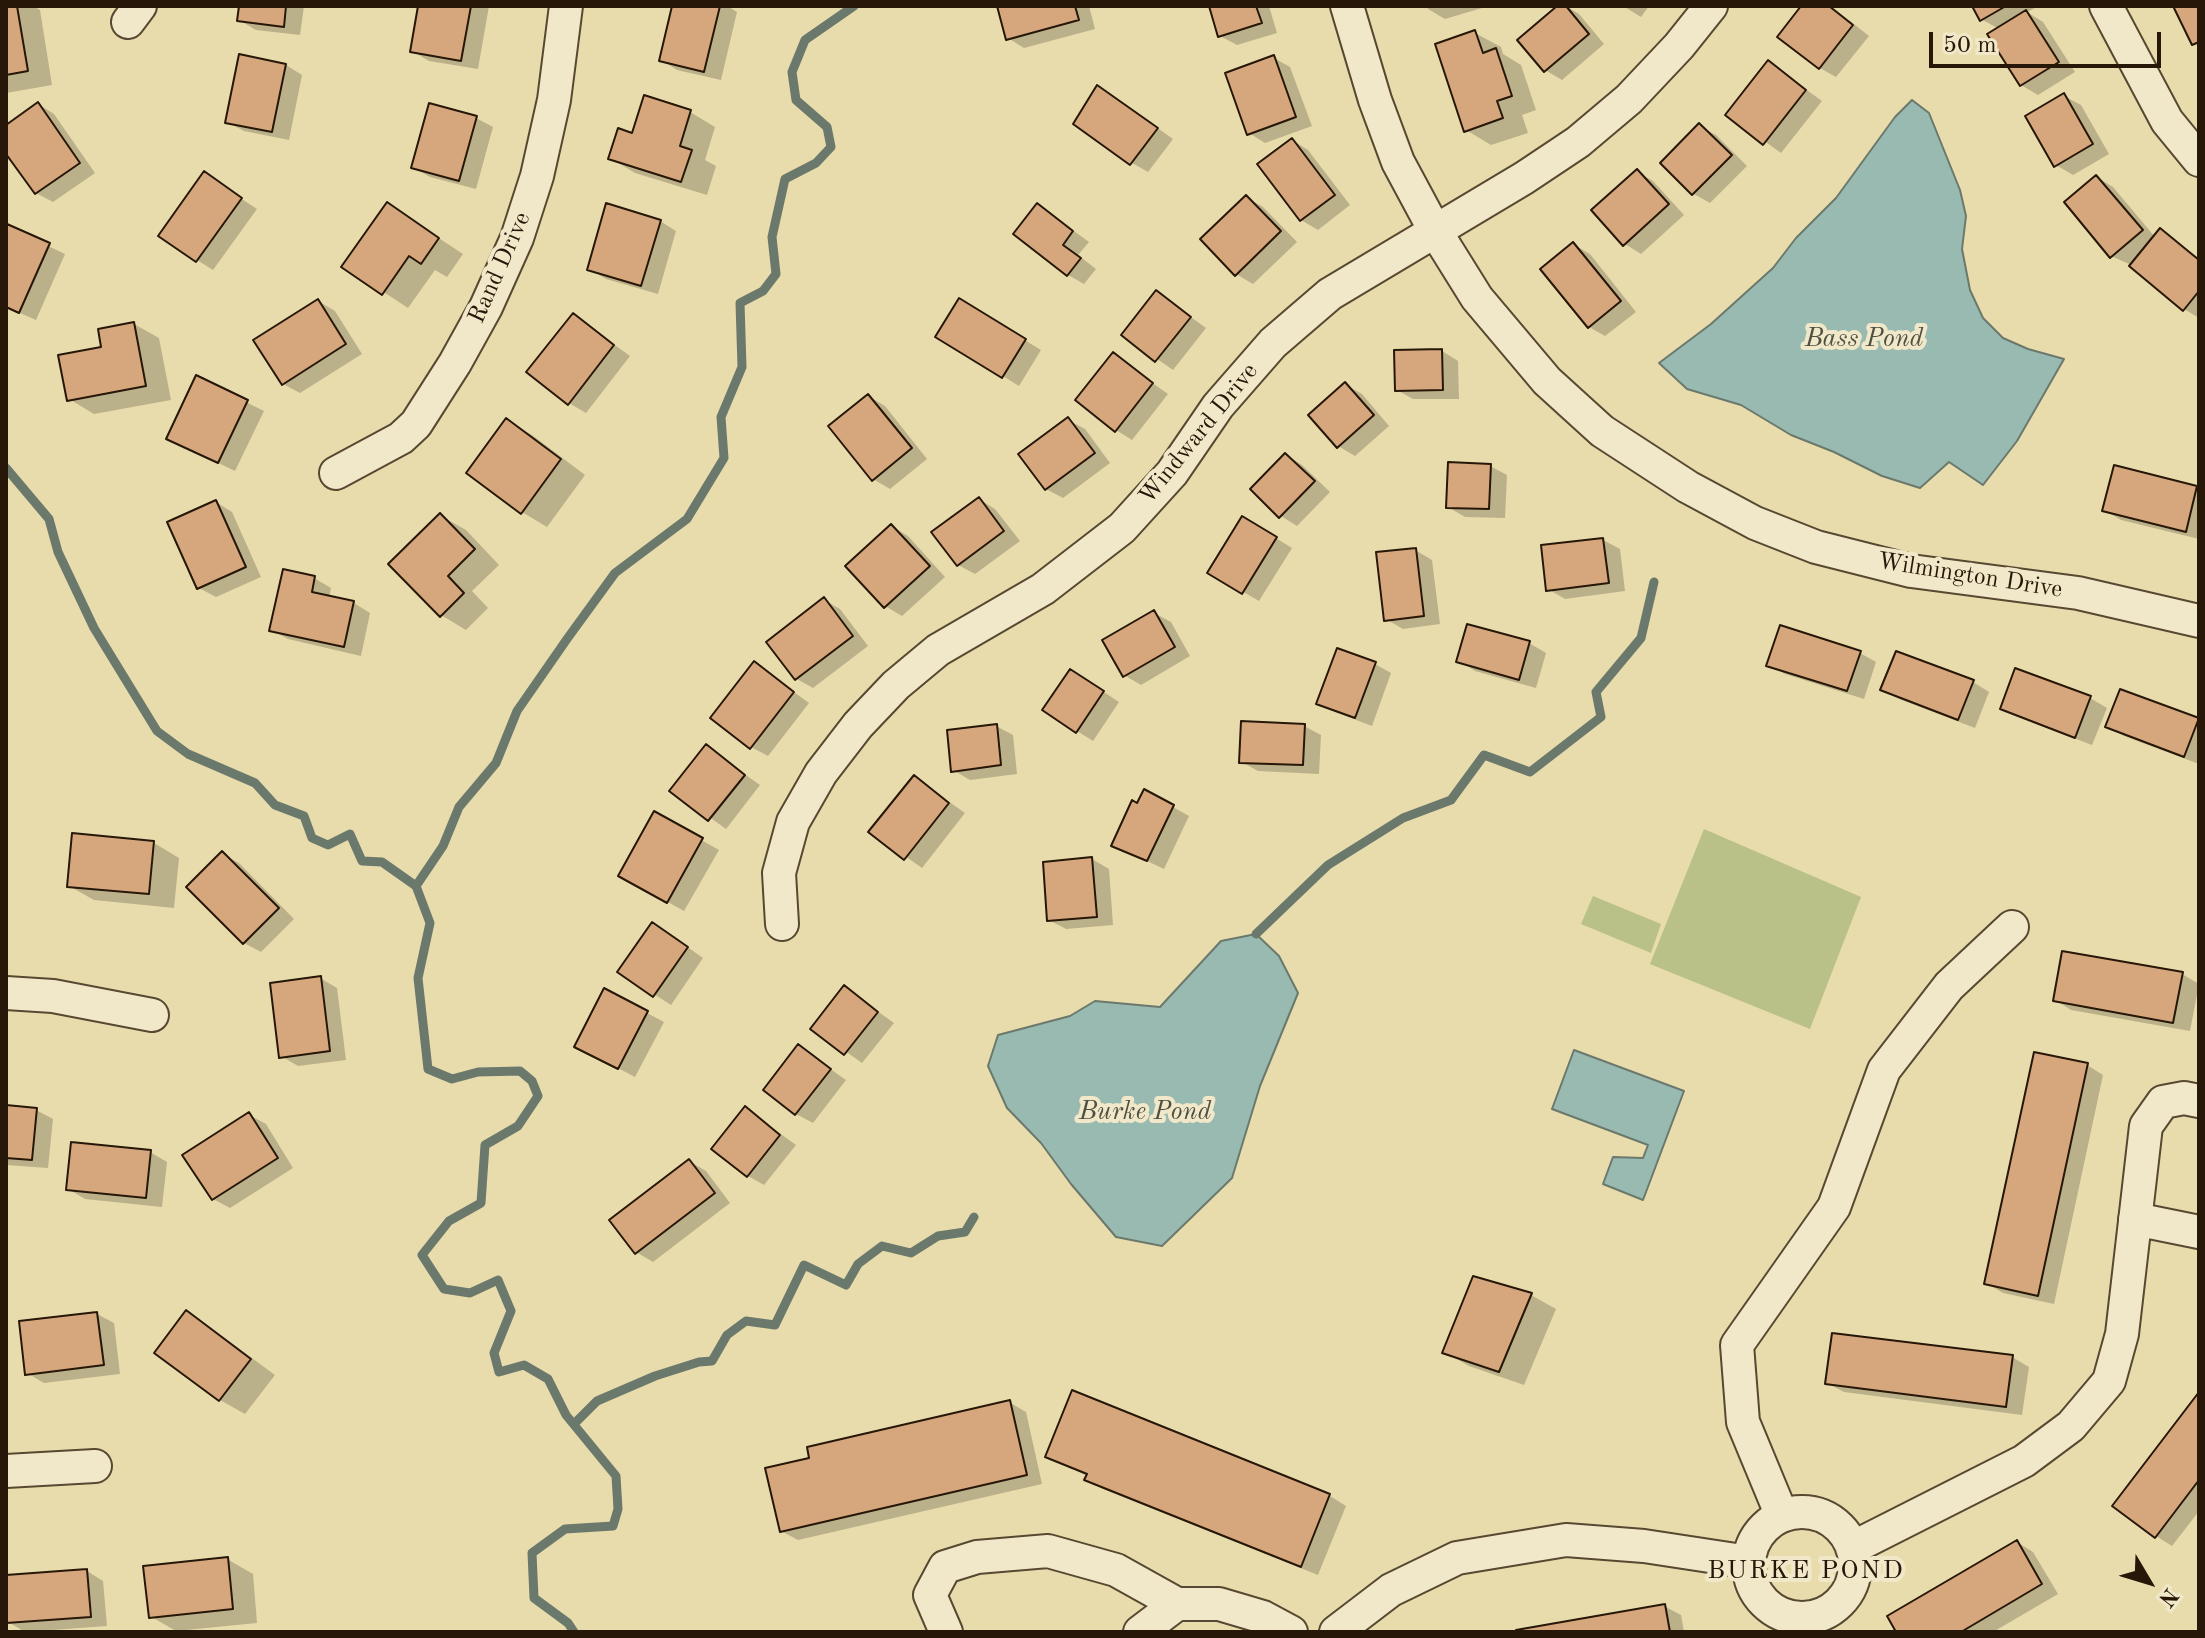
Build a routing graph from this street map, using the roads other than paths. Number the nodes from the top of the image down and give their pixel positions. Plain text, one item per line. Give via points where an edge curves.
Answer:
1 (566, 6) edge
2 (1347, 6) edge
3 (1711, 6) edge
4 (2106, 6) edge
5 (2199, 160) edge
6 (1434, 229) junction
7 (336, 473) dead end
8 (2199, 621) edge
9 (782, 924) dead end
10 (2012, 927) dead end
11 (6, 993) edge
12 (152, 1015) dead end
13 (2199, 1101) edge
14 (2135, 1219) junction
15 (2199, 1232) edge
16 (95, 1466) dead end
17 (6, 1471) edge
18 (1782, 1516) junction
19 (1852, 1548) junction
20 (1749, 1562) junction
21 (1177, 1604) junction
22 (1801, 1625) edge
23 (946, 1632) edge
24 (1140, 1632) edge
25 (1291, 1632) edge
26 (1336, 1632) edge

1 - 7 street, Rand Drive via 537,176 486,307 416,424 401,438
2 - 6 street, Wilmington Drive via 1398,162
3 - 6 street, Windward Drive via 1629,99 1578,142
4 - 5 street via 2167,121
6 - 8 street, Wilmington Drive via 1477,298 1547,381 1602,431 1656,468 1755,523 1816,547 1911,571 2078,593
6 - 9 street, Windward Drive via 1330,294 1273,343 1122,528 1043,589 938,650 867,715 821,773 793,822 779,873
10 - 18 street via 1949,986 1884,1070 1834,1207 1737,1345 1743,1422
11 - 12 street via 53,996
13 - 14 street via 2163,1102 2146,1126
14 - 15 street
14 - 19 street via 2122,1334 2109,1381 2071,1426 2024,1461
16 - 17 street
18 - 19 street via 1824,1517 1837,1525
18 - 20 street via 1759,1534
19 - 22 street via 1855,1565 1845,1596
20 - 22 street via 1758,1595
20 - 26 street via 1566,1540 1457,1558 1391,1590
21 - 23 street via 1116,1570 1048,1551 977,1557 945,1567 930,1595
21 - 24 street
21 - 25 street via 1219,1604

